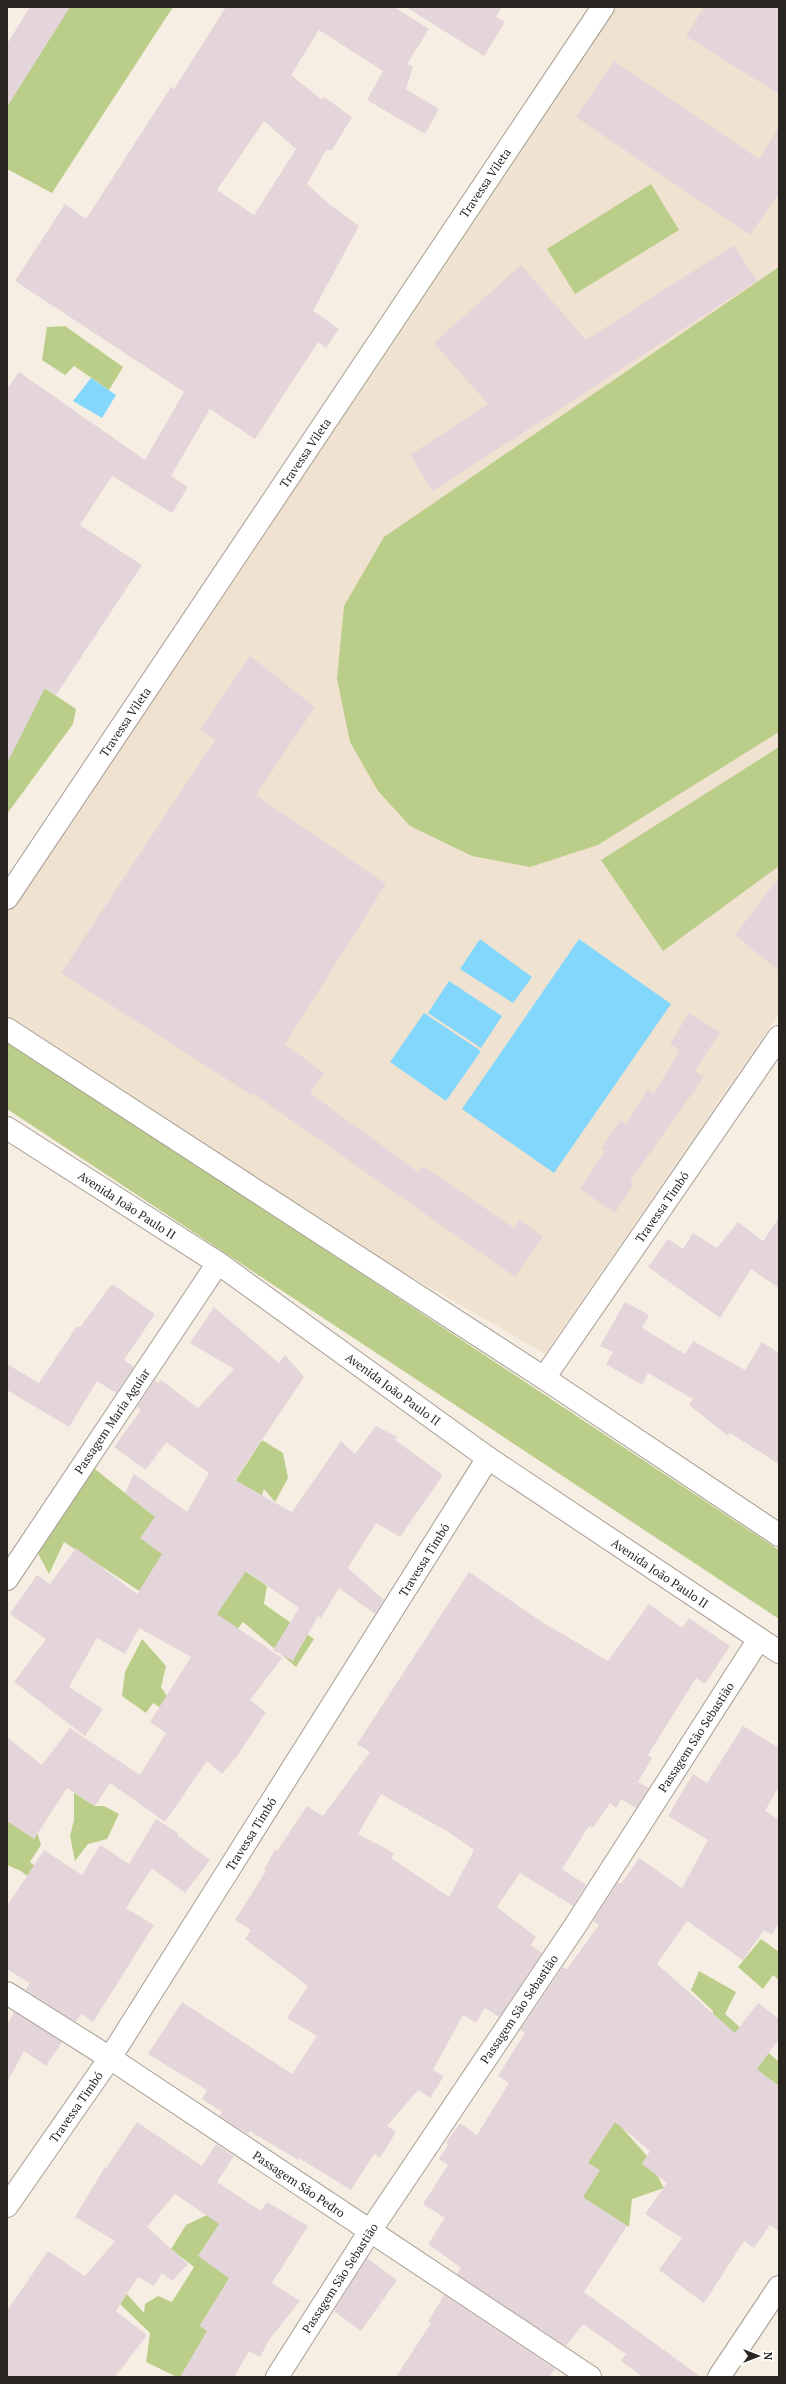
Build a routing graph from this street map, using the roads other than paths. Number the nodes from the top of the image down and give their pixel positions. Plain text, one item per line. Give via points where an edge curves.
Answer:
1 (603, 7) edge
2 (7, 898) edge
3 (7, 1029) edge
4 (779, 1037) edge
5 (7, 1128) edge
6 (218, 1263) junction
7 (544, 1378) junction
8 (488, 1458) junction
9 (779, 1535) edge
10 (7, 1578) edge
11 (759, 1639) junction
12 (779, 1652) edge
13 (7, 1993) edge
14 (110, 2058) junction
15 (7, 2206) edge
16 (370, 2231) junction
17 (779, 2287) edge
18 (277, 2377) edge
19 (590, 2377) edge
20 (719, 2377) edge

1 - 2 street, Travessa Vileta
3 - 7 street
4 - 7 street, Travessa Timbó
5 - 6 street, Avenida João Paulo II
6 - 8 street, Avenida João Paulo II
6 - 10 street, Passagem Maria Aguiar
7 - 9 street
8 - 11 street, Avenida João Paulo II
8 - 14 street, Travessa Timbó
11 - 12 street, Avenida João Paulo II
11 - 16 street, Passagem São Sebastião via 571,1932
13 - 14 street, Passagem São Pedro
14 - 15 street, Travessa Timbó
14 - 16 street, Passagem São Pedro
16 - 18 street, Passagem São Sebastião
16 - 19 street, Passagem São Pedro
17 - 20 street

